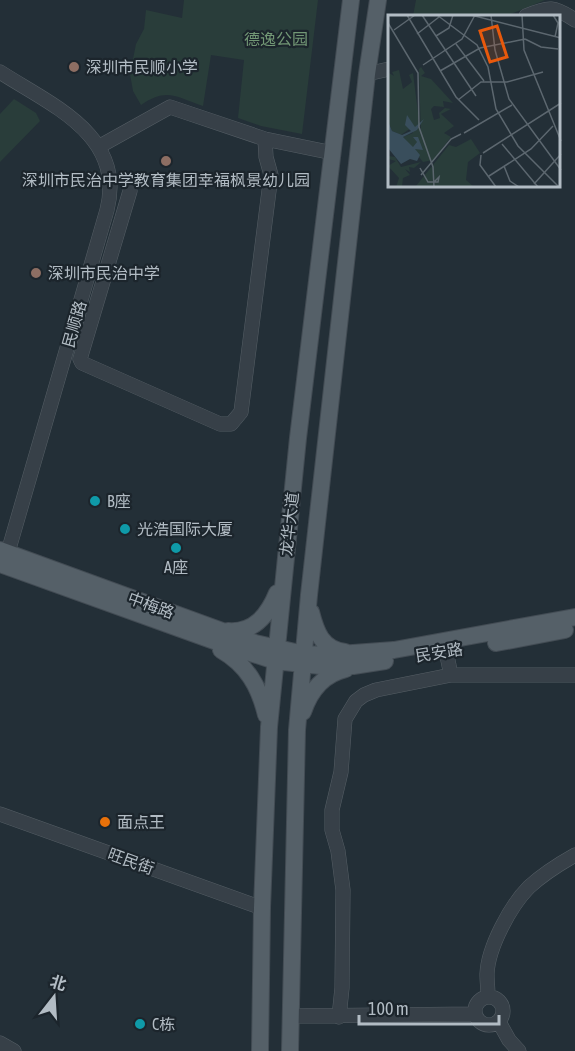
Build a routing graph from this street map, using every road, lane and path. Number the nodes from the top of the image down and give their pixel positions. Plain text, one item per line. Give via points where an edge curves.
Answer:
1 (351, 0) edge
2 (378, 0) edge
3 (528, 15) edge
4 (575, 20) edge
5 (388, 69) edge
6 (0, 72) edge
7 (368, 74) junction
8 (265, 139) junction
9 (100, 146) junction
10 (333, 153) junction
11 (130, 191) dead end
12 (3, 555) edge
13 (283, 579) junction
14 (309, 595) junction
15 (575, 617) edge
16 (575, 628) edge
17 (217, 629) junction
18 (194, 634) junction
19 (446, 651) junction
20 (275, 655) junction
21 (371, 658) junction
22 (303, 660) junction
23 (451, 675) junction
24 (575, 675) edge
25 (268, 727) junction
26 (297, 730) junction
27 (0, 814) edge
28 (575, 855) edge
29 (262, 908) junction
30 (488, 997) junction
31 (475, 1014) junction
32 (291, 1016) junction
33 (339, 1017) junction
34 (499, 1022) junction
35 (0, 1043) edge
36 (14, 1051) edge
37 (260, 1051) edge
38 (290, 1051) edge
39 (519, 1051) edge

1 - 10 main road, 龙华大道
2 - 7 main road, 龙华大道
3 - 4 street via 554,8
5 - 7 street
6 - 9 street, 民顺路 via 72,118
7 - 14 main road, 龙华大道
8 - 9 street via 170,107
8 - 10 street
8 - 11 street via 271,175 240,412 231,424 220,424 80,359
9 - 12 street, 民顺路 via 110,180 110,199
10 - 13 main road, 龙华大道
12 - 17 main road, 中梅路
12 - 18 main road, 中梅路
13 - 17 main road via 270,609 257,623 241,631
13 - 20 main road, 龙华大道
14 - 21 main road via 314,624 323,642 334,650
14 - 22 main road, 龙华大道
15 - 21 main road, 民安路 via 394,650
16 - 19 main road, 民安路
17 - 20 main road, 中梅路
18 - 20 main road, 中梅路
18 - 25 main road via 234,657 250,673
19 - 21 main road, 民安路
19 - 23 street
20 - 22 main road, 中梅路
20 - 25 main road, 龙华大道
21 - 22 main road, 民安路 via 354,666
21 - 26 main road via 328,676 311,693
22 - 26 main road, 龙华大道
23 - 24 street
23 - 33 street via 376,690 356,701 345,719 341,772 331,821 343,890
25 - 29 main road, 龙华大道
26 - 32 main road, 龙华大道
27 - 29 street, 旺民街
28 - 30 street via 528,888 505,921 491,951
29 - 37 main road, 龙华大道
30 - 31 street via 479,1001
30 - 34 street via 501,1003 503,1014
31 - 33 street
31 - 34 street via 486,1025
32 - 33 street
32 - 38 main road, 龙华大道
34 - 39 street
35 - 36 street

